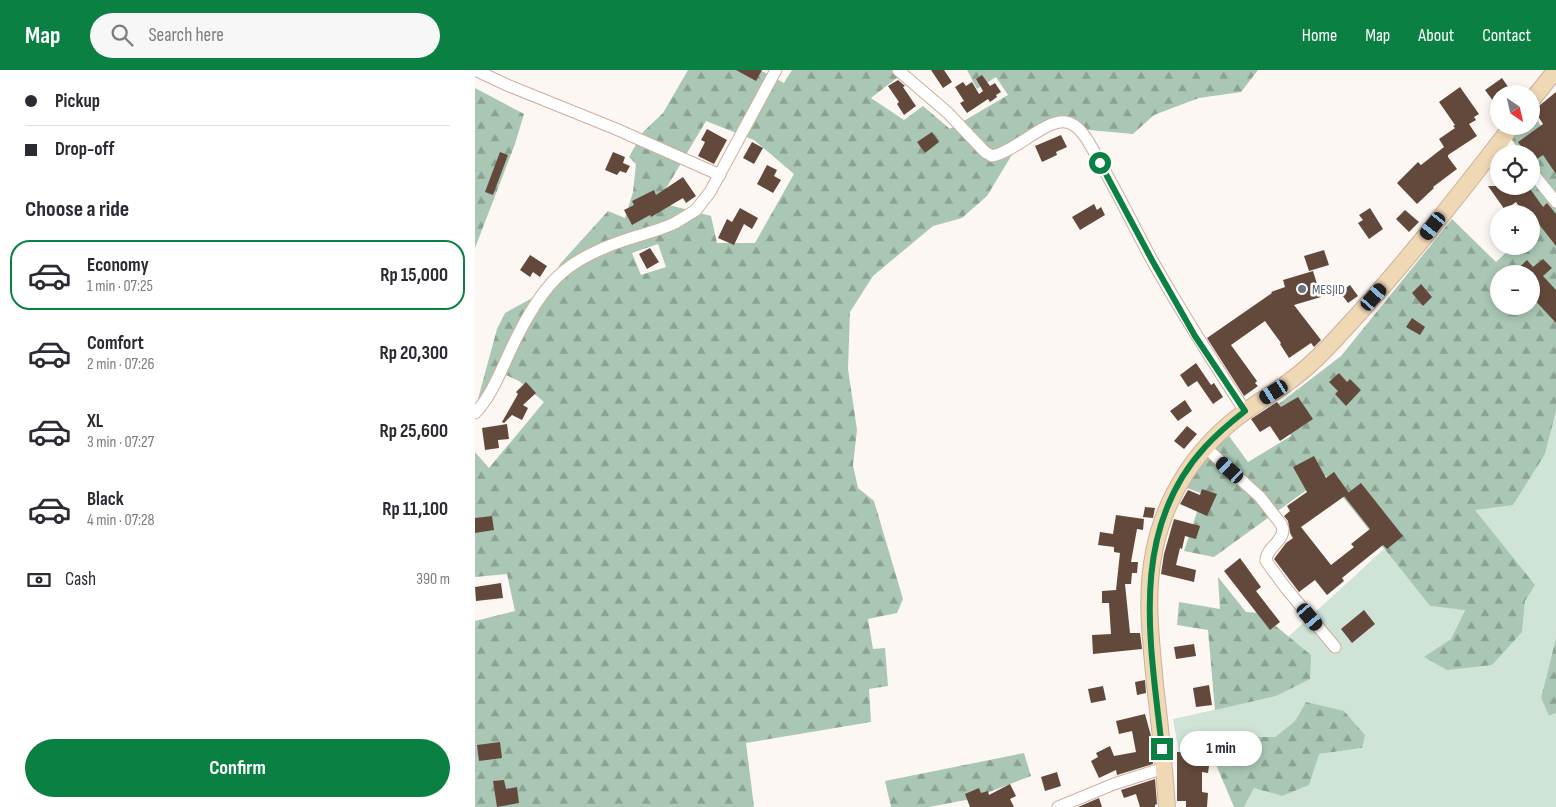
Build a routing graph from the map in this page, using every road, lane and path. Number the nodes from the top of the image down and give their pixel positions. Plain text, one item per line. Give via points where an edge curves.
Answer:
1 (475, 70) edge
2 (776, 70) edge
3 (898, 70) edge
4 (1556, 71) edge
5 (1540, 90) edge
6 (1505, 135) edge
7 (720, 175) junction
8 (1540, 182) edge
9 (1556, 202) edge
10 (1245, 411) junction
11 (475, 413) edge
12 (1205, 448) junction
13 (1335, 647) dead end
14 (1164, 768) junction
15 (1058, 807) edge
16 (1167, 807) edge

1 - 7 street
2 - 7 street
3 - 10 street via 991,156 1016,146 1051,124 1066,122 1077,127 1109,178 1195,336
4 - 5 street
6 - 10 street via 1410,255 1341,333 1288,383
7 - 11 street via 702,204 688,216 590,254 553,280 538,299 492,388
8 - 9 street
10 - 12 street
12 - 13 street via 1260,497 1281,524 1281,539 1267,554 1266,561
12 - 14 street via 1186,472 1167,507 1153,553 1149,625
14 - 15 street
14 - 16 street

